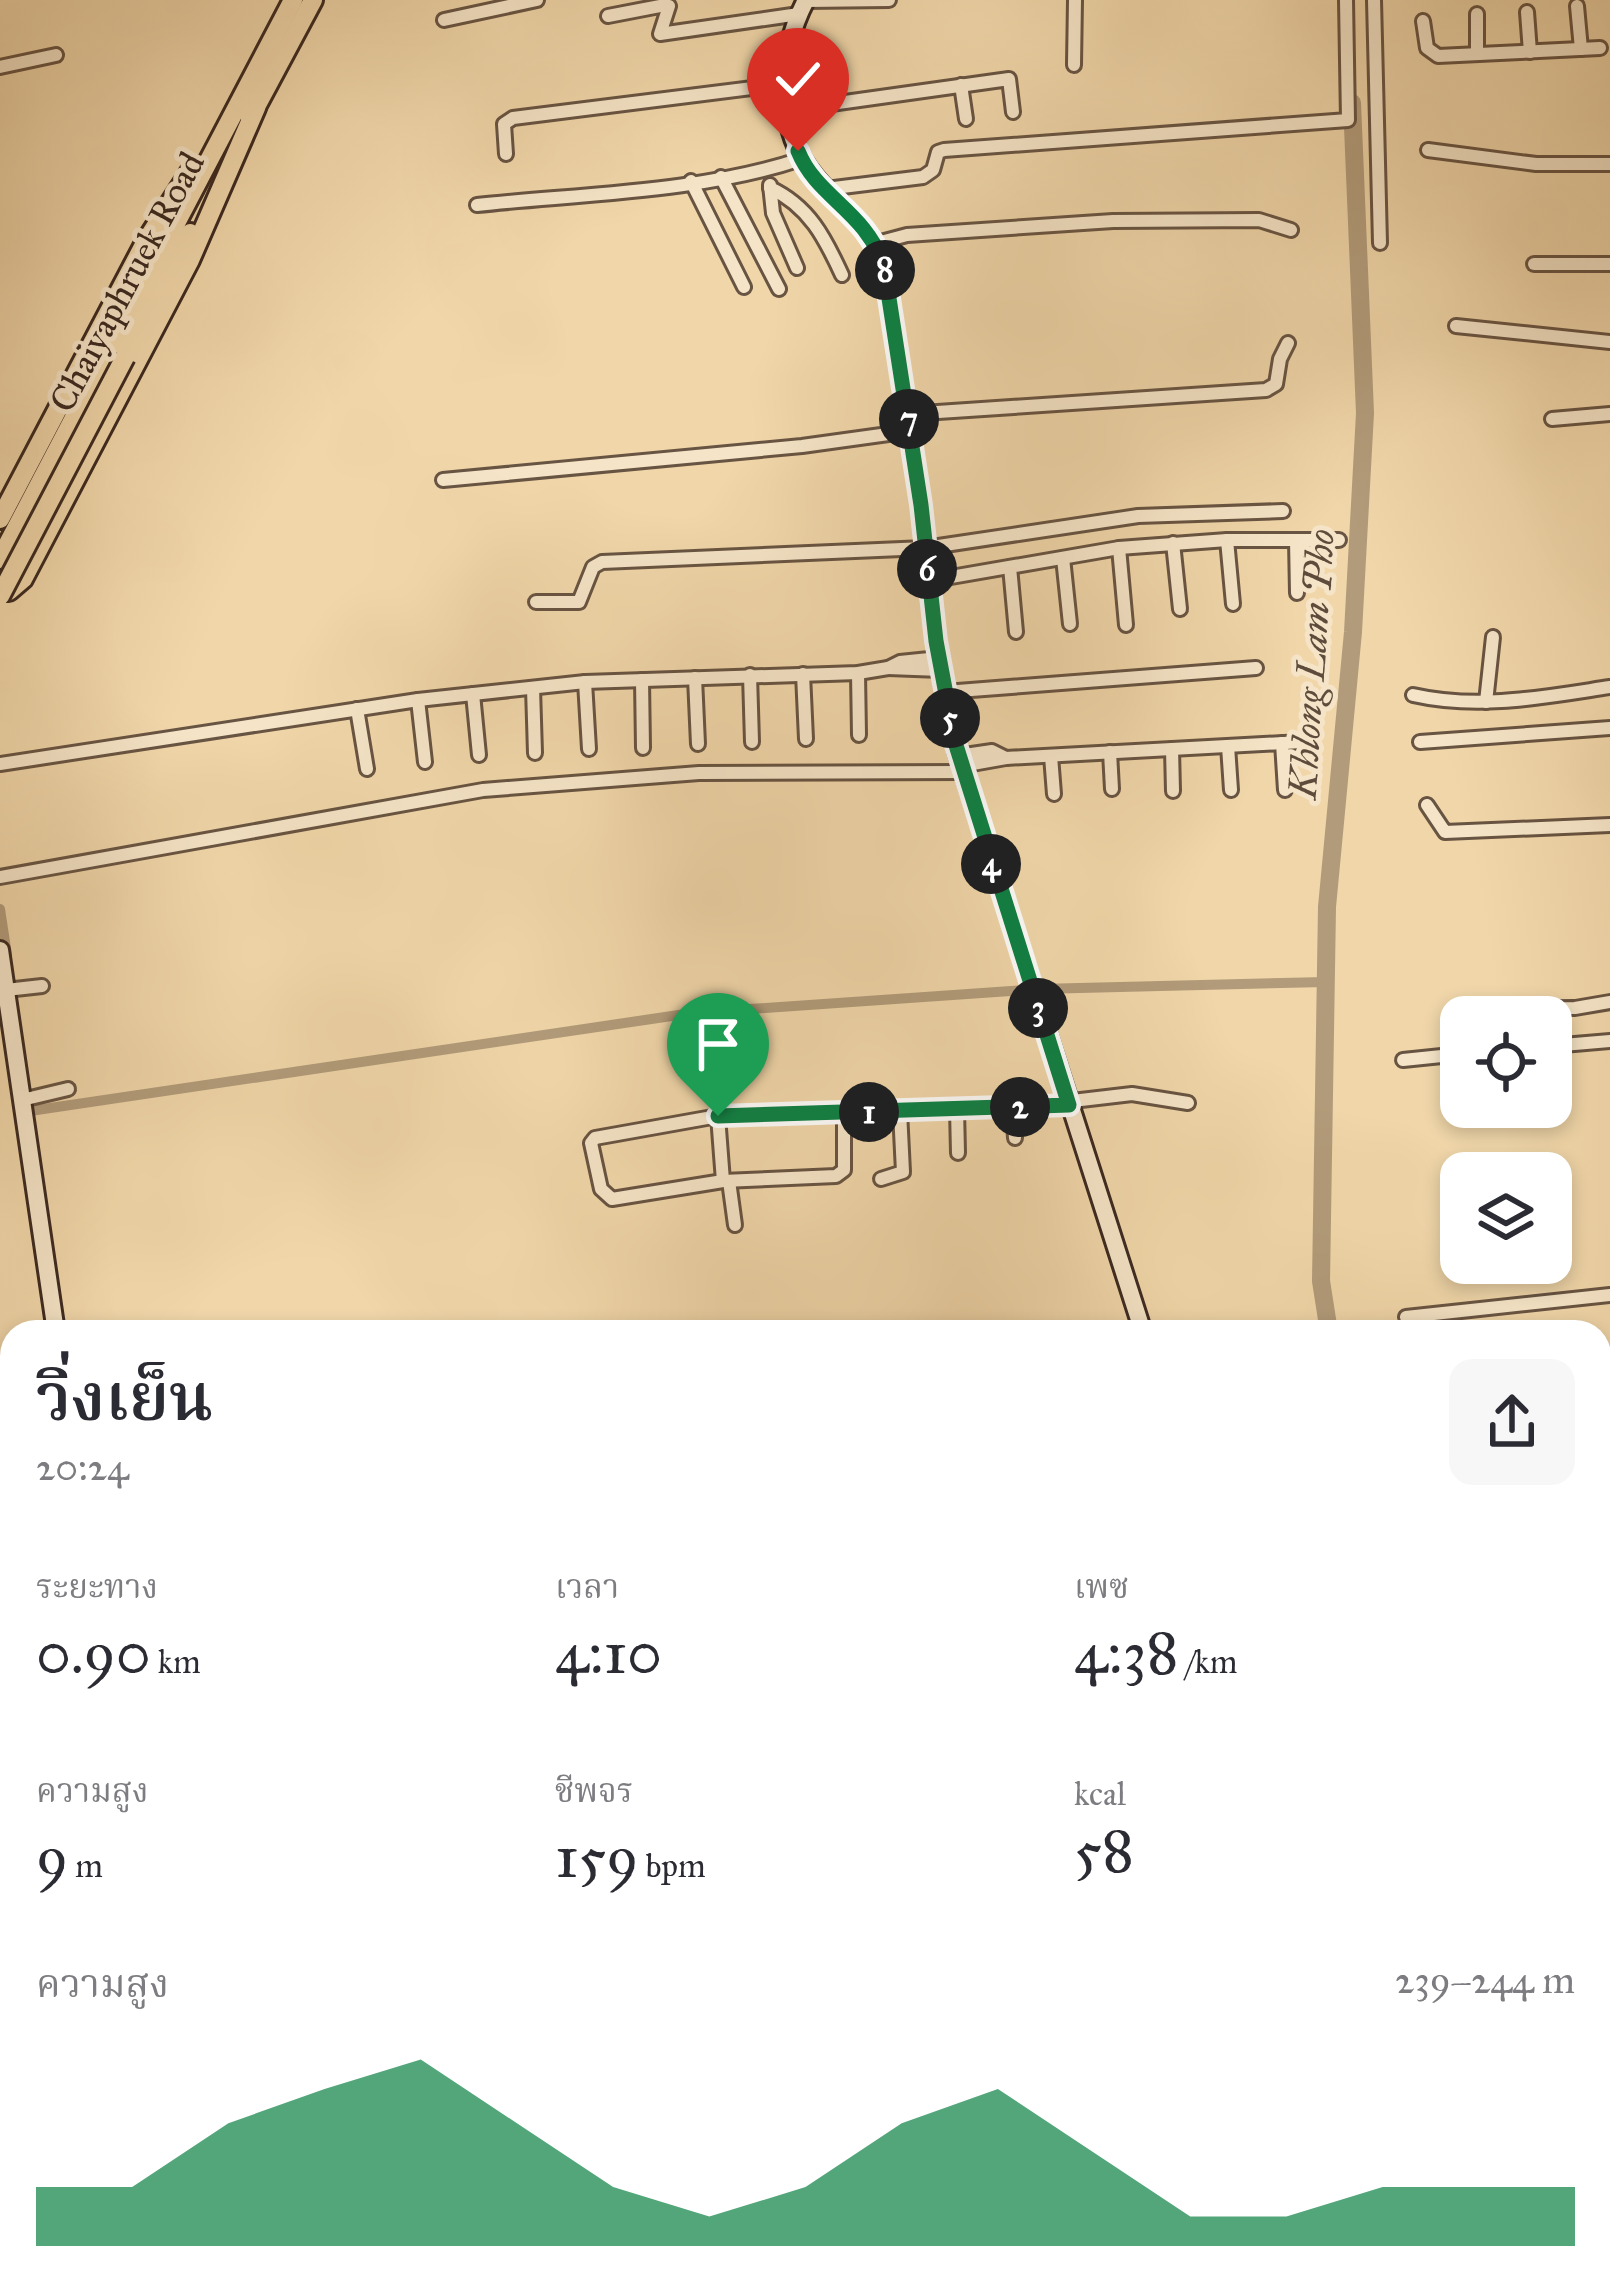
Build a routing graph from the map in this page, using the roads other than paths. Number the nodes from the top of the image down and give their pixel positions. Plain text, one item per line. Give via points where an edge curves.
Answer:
1 (293, 0) edge
2 (313, 0) edge
3 (537, 0) edge
4 (889, 0) edge
5 (1075, 0) edge
6 (1346, 0) edge
7 (1374, 0) edge
8 (668, 3) edge
9 (803, 5) edge
10 (1576, 6) dead end
11 (1527, 12) dead end
12 (1477, 14) dead end
13 (608, 16) dead end
14 (445, 20) dead end
15 (1423, 21) dead end
16 (1607, 48) edge
17 (1581, 49) junction
18 (1530, 52) junction
19 (1477, 54) junction
20 (56, 55) dead end
21 (1074, 65) dead end
22 (0, 67) edge
23 (784, 84) junction
24 (961, 85) junction
25 (248, 104) junction
26 (788, 110) junction
27 (1013, 112) dead end
28 (966, 118) dead end
29 (1428, 150) dead end
30 (506, 154) dead end
31 (801, 159) junction
32 (1610, 164) edge
33 (767, 170) junction
34 (721, 177) junction
35 (691, 182) junction
36 (770, 188) junction
37 (826, 189) junction
38 (477, 206) dead end
39 (1291, 230) dead end
40 (877, 243) junction
41 (1380, 244) dead end
42 (1534, 264) dead end
43 (1610, 264) edge
44 (797, 268) dead end
45 (842, 275) dead end
46 (745, 286) dead end
47 (778, 289) dead end
48 (1456, 326) dead end
49 (1610, 341) edge
50 (1288, 343) dead end
51 (118, 354) junction
52 (1610, 414) edge
53 (1552, 419) dead end
54 (909, 422) junction
55 (443, 480) dead end
56 (1283, 511) dead end
57 (0, 520) edge
58 (1227, 540) junction
59 (1339, 540) dead end
60 (1296, 541) junction
61 (1172, 543) junction
62 (925, 548) junction
63 (1119, 548) junction
64 (1063, 557) junction
65 (0, 559) edge
66 (1010, 567) junction
67 (928, 581) junction
68 (1297, 593) dead end
69 (0, 594) edge
70 (536, 602) dead end
71 (1233, 604) dead end
72 (1180, 609) dead end
73 (1070, 624) dead end
74 (1126, 625) dead end
75 (1016, 632) dead end
76 (1493, 638) dead end
77 (940, 664) junction
78 (1256, 668) dead end
79 (858, 673) junction
80 (803, 674) junction
81 (750, 675) junction
82 (695, 678) junction
83 (642, 680) junction
84 (585, 682) junction
85 (1610, 687) edge
86 (533, 688) junction
87 (945, 692) junction
88 (472, 694) junction
89 (1413, 695) dead end
90 (418, 700) junction
91 (1486, 702) junction
92 (357, 709) junction
93 (1610, 728) edge
94 (859, 735) dead end
95 (806, 739) dead end
96 (752, 742) dead end
97 (1301, 742) dead end
98 (1420, 742) dead end
99 (1282, 743) junction
100 (698, 744) dead end
101 (1228, 746) junction
102 (590, 748) dead end
103 (643, 748) dead end
104 (1172, 749) junction
105 (1110, 752) junction
106 (535, 753) dead end
107 (479, 755) dead end
108 (1051, 755) junction
109 (425, 762) dead end
110 (0, 764) edge
111 (961, 765) junction
112 (367, 769) dead end
113 (1112, 789) dead end
114 (1231, 790) dead end
115 (1285, 790) dead end
116 (1173, 791) dead end
117 (1054, 794) dead end
118 (1427, 805) dead end
119 (1610, 825) edge
120 (0, 877) edge
121 (0, 950) edge
122 (37, 987) dead end
123 (8, 990) junction
124 (1610, 1002) edge
125 (1572, 1008) edge
126 (1610, 1041) edge
127 (1572, 1044) edge
128 (1440, 1056) edge
129 (1403, 1060) dead end
130 (68, 1089) dead end
131 (25, 1100) junction
132 (1188, 1103) dead end
133 (1069, 1105) junction
134 (1013, 1108) junction
135 (957, 1109) junction
136 (900, 1112) junction
137 (844, 1113) junction
138 (718, 1116) junction
139 (1015, 1138) dead end
140 (958, 1153) dead end
141 (881, 1179) dead end
142 (726, 1181) junction
143 (735, 1225) dead end
144 (1610, 1295) edge
145 (1406, 1317) dead end
146 (54, 1320) edge
147 (1139, 1320) edge

1 - 25 main road, Chaiyaphruek Road
2 - 25 main road, Chaiyaphruek Road
3 - 14 street
4 - 9 street
5 - 21 street
6 - 37 street via 1348,120 944,150 923,177
7 - 41 street
8 - 9 street via 660,34
8 - 13 street
9 - 23 street via 787,45
10 - 17 street
11 - 18 street
12 - 19 street
15 - 19 street via 1430,53
16 - 17 street
17 - 18 street
18 - 19 street
20 - 22 street
23 - 26 street
23 - 30 street via 513,118 504,124
24 - 26 street
24 - 27 street via 1009,79
24 - 28 street
25 - 51 main road, Chaiyaphruek Road
25 - 57 main road via 146,241
25 - 69 main road via 190,260 23,579
26 - 31 street
29 - 32 street
31 - 33 street
31 - 37 street
33 - 34 street
33 - 36 street
34 - 35 street
34 - 47 street
35 - 38 street
35 - 46 street
36 - 44 street via 772,213
36 - 45 street via 808,215
37 - 40 street
39 - 40 street via 1259,220 1113,221
40 - 54 street
42 - 43 street
48 - 49 street
50 - 54 street via 1276,384 1266,390
51 - 65 main road, Chaiyaphruek Road
51 - 69 main road, Chaiyaphruek Road, bridge
52 - 53 street
54 - 55 street via 802,446
54 - 62 street
56 - 62 street via 1138,516
58 - 60 street
58 - 61 street
58 - 71 street
59 - 60 street
60 - 68 street
61 - 63 street
61 - 72 street
62 - 67 street
62 - 70 street via 602,562 579,602
63 - 64 street
63 - 74 street
64 - 66 street
64 - 73 street
66 - 67 street
66 - 75 street
67 - 77 street
76 - 91 street
77 - 79 street via 900,662
77 - 87 street
78 - 87 street
79 - 80 street
79 - 94 street
80 - 81 street
80 - 95 street
81 - 82 street
81 - 96 street
82 - 83 street
82 - 100 street
83 - 84 street
83 - 103 street
84 - 86 street
84 - 102 street
85 - 91 street
86 - 88 street
86 - 106 street
87 - 111 street
88 - 90 street
88 - 107 street
89 - 91 street
90 - 92 street
90 - 109 street
92 - 110 street
92 - 112 street
93 - 98 street
97 - 99 street
99 - 101 street
99 - 115 street
101 - 104 street
101 - 114 street
104 - 105 street
104 - 116 street
105 - 108 street
105 - 113 street
108 - 111 street via 1006,758 992,751
108 - 117 street
111 - 120 street via 483,790
111 - 133 street
118 - 119 street via 1445,832
121 - 123 street
122 - 123 street
123 - 131 street
124 - 125 street
126 - 127 street
128 - 129 street
130 - 131 street
131 - 146 street
132 - 133 street via 1132,1094
133 - 134 street
133 - 147 street
134 - 135 street
134 - 139 street
135 - 136 street
135 - 140 street
136 - 137 street
136 - 141 street via 903,1172
137 - 138 street
137 - 142 street via 842,1174
138 - 142 street
138 - 142 street via 591,1143 601,1190 612,1199
142 - 143 street
144 - 145 street

